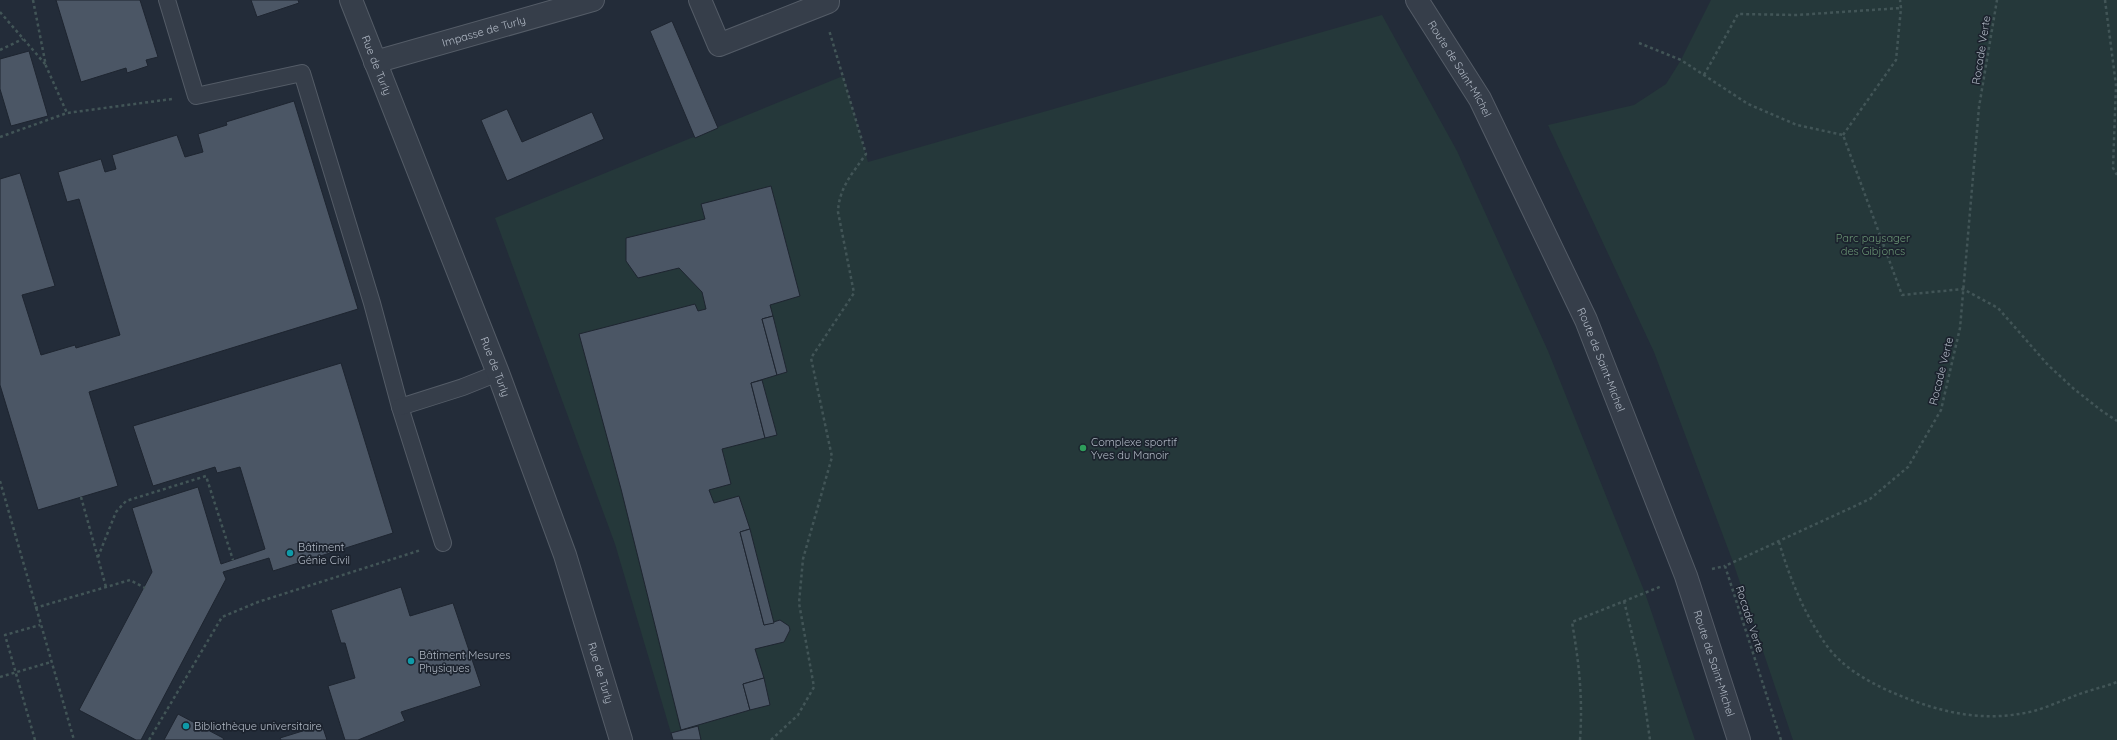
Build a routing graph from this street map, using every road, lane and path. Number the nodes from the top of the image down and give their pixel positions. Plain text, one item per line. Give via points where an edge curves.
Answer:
1 (33, 0) edge
2 (167, 0) edge
3 (351, 0) edge
4 (593, 0) edge
5 (700, 0) edge
6 (1417, 0) edge
7 (1900, 0) edge
8 (1997, 0) edge
9 (2105, 0) edge
10 (824, 2) edge
11 (1901, 8) junction
12 (0, 12) edge
13 (23, 39) junction
14 (1639, 43) dead end
15 (0, 50) edge
16 (375, 62) junction
17 (46, 66) junction
18 (1704, 75) junction
19 (196, 96) junction
20 (67, 113) junction
21 (1843, 135) junction
22 (0, 137) edge
23 (2117, 175) edge
24 (1963, 289) junction
25 (498, 373) junction
26 (400, 407) junction
27 (2117, 421) edge
28 (0, 481) edge
29 (81, 497) dead end
30 (1779, 542) junction
31 (443, 543) joint
32 (98, 557) junction
33 (233, 560) dead end
34 (1686, 576) junction
35 (106, 587) junction
36 (144, 588) dead end
37 (1624, 601) junction
38 (36, 608) junction
39 (40, 625) junction
40 (51, 662) junction
41 (15, 673) junction
42 (0, 677) edge
43 (2117, 682) edge
44 (36, 740) edge
45 (74, 740) edge
46 (149, 740) edge
47 (621, 740) edge
48 (771, 740) edge
49 (1580, 740) edge
50 (1650, 740) edge
51 (1739, 740) edge
52 (1781, 740) edge

1 - 17 path
2 - 19 lane
3 - 16 street, Rue de Turly
4 - 16 street, Impasse de Turly
5 - 10 street via 719,45
6 - 34 street, Route de Saint-Michel via 1480,99 1586,320
7 - 11 path
8 - 24 path, Rocade Verte via 1979,107
9 - 23 path via 2116,85 2113,168
10 - 48 path via 866,154 838,199 838,212 854,293 811,358 832,457 803,559 799,603 814,687 798,715
11 - 18 path via 1796,15 1738,14
11 - 21 path via 1896,60
12 - 13 path
13 - 15 path
13 - 17 path
14 - 18 path via 1681,60
16 - 25 street, Rue de Turly
17 - 20 path
18 - 21 path via 1748,104 1797,125
19 - 20 path
19 - 26 lane via 302,73 372,303
20 - 22 path
21 - 24 path via 1902,295
24 - 27 path via 1998,308 2048,365 2102,412
24 - 30 path, Rocade Verte via 1960,328 1941,410 1908,466 1870,499
25 - 26 lane via 463,388
25 - 47 street, Rue de Turly via 565,555
26 - 31 lane
28 - 38 path
29 - 32 path
30 - 43 path via 1788,572 1805,611 1828,647 1855,673 1883,689 1912,701 1957,714 1997,716 2034,710
30 - 52 path, Rocade Verte via 1725,566
31 - 46 path via 258,602 222,617
32 - 33 path via 112,518 126,501 206,476
32 - 35 path
34 - 37 path
34 - 51 street, Route de Saint-Michel
35 - 36 path via 130,580
35 - 38 path
37 - 49 path via 1572,622 1580,672
37 - 50 path via 1640,663
38 - 39 path
39 - 40 path
39 - 41 path via 5,635
40 - 41 path
40 - 45 path
41 - 42 path
41 - 44 path

